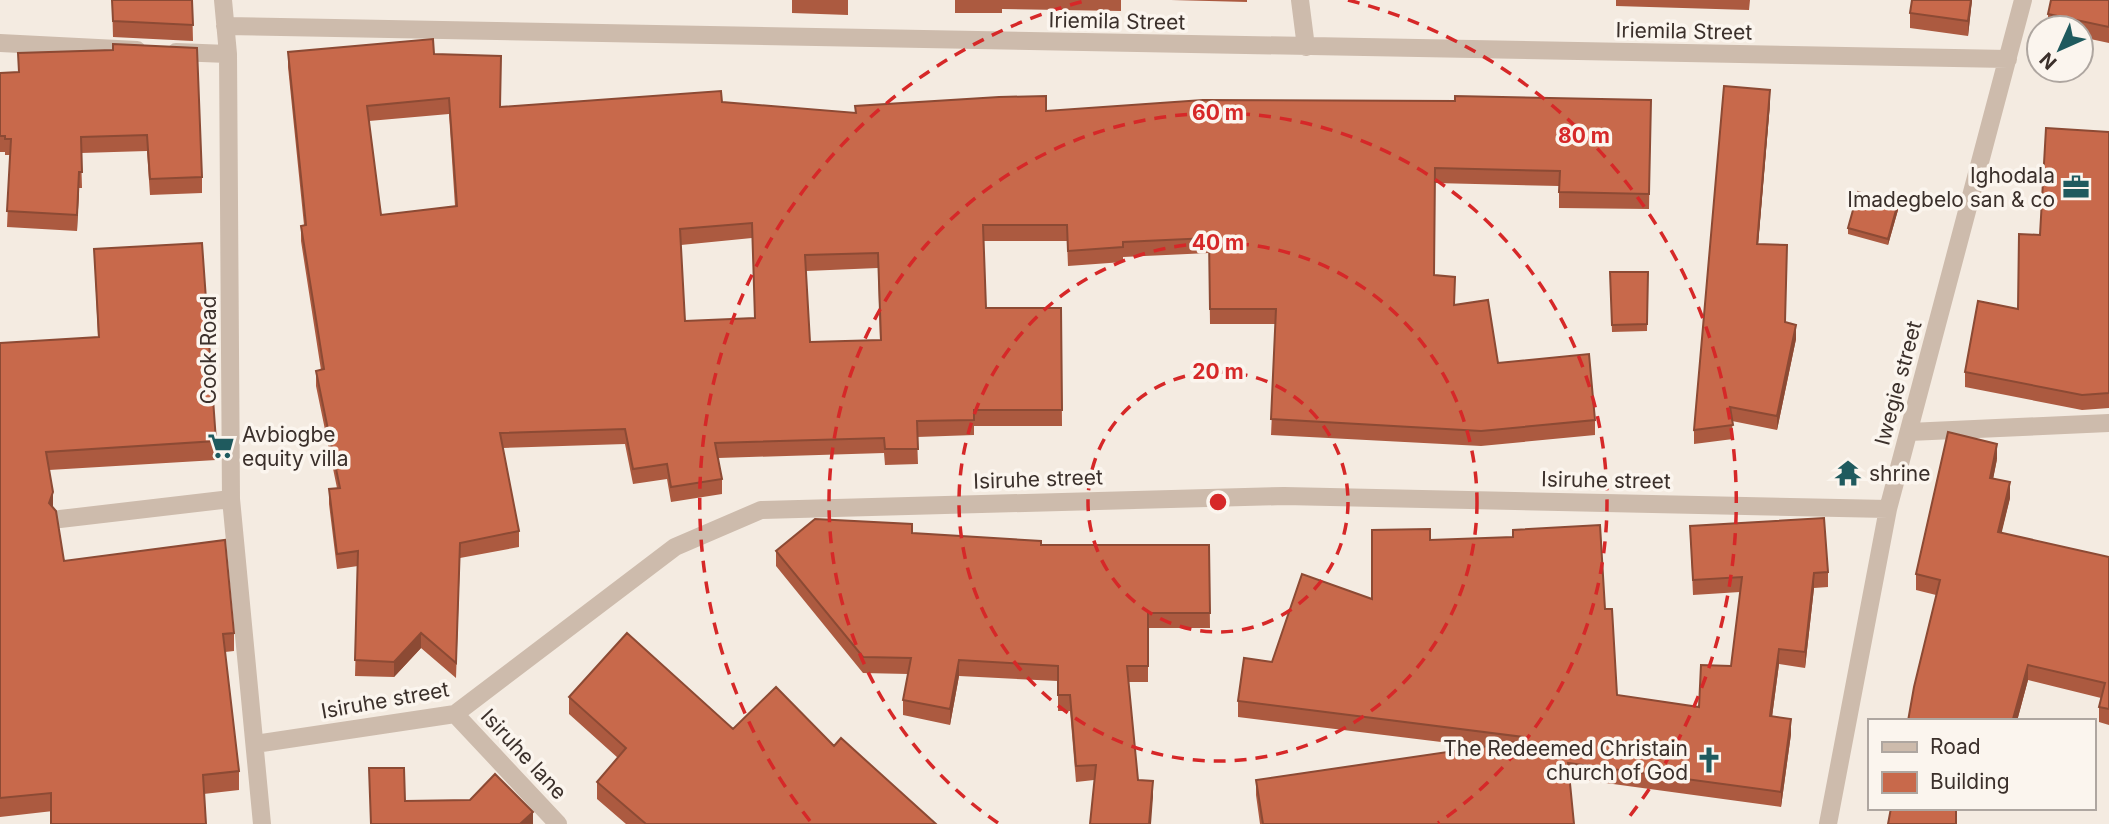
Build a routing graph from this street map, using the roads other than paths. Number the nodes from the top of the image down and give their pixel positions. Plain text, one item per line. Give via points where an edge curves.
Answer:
1 (223, 0) edge
2 (1300, 0) edge
3 (2023, 0) edge
4 (225, 26) junction
5 (0, 43) edge
6 (1306, 47) junction
7 (228, 54) junction
8 (2008, 59) junction
9 (2109, 424) edge
10 (1909, 432) junction
11 (231, 499) junction
12 (1888, 509) junction
13 (60, 519) edge
14 (456, 714) junction
15 (255, 744) junction
16 (262, 824) edge
17 (558, 824) edge
18 (1828, 824) edge

1 - 4 street, Cook Road
2 - 6 street
3 - 8 street, Iwegie street
4 - 6 street, Iriemila Street
4 - 7 street, Cook Road
5 - 7 street
6 - 8 street, Iriemila Street
7 - 11 street, Cook Road
8 - 10 street, Iwegie street
9 - 10 street
10 - 12 street, Iwegie street
11 - 13 street
11 - 15 street, Cook Road
12 - 14 street, Isiruhe street via 1284,496 761,510 675,547
12 - 18 street, Iwegie street
14 - 15 street, Isiruhe street
14 - 17 street, Isiruhe lane
15 - 16 street, Cook Road

